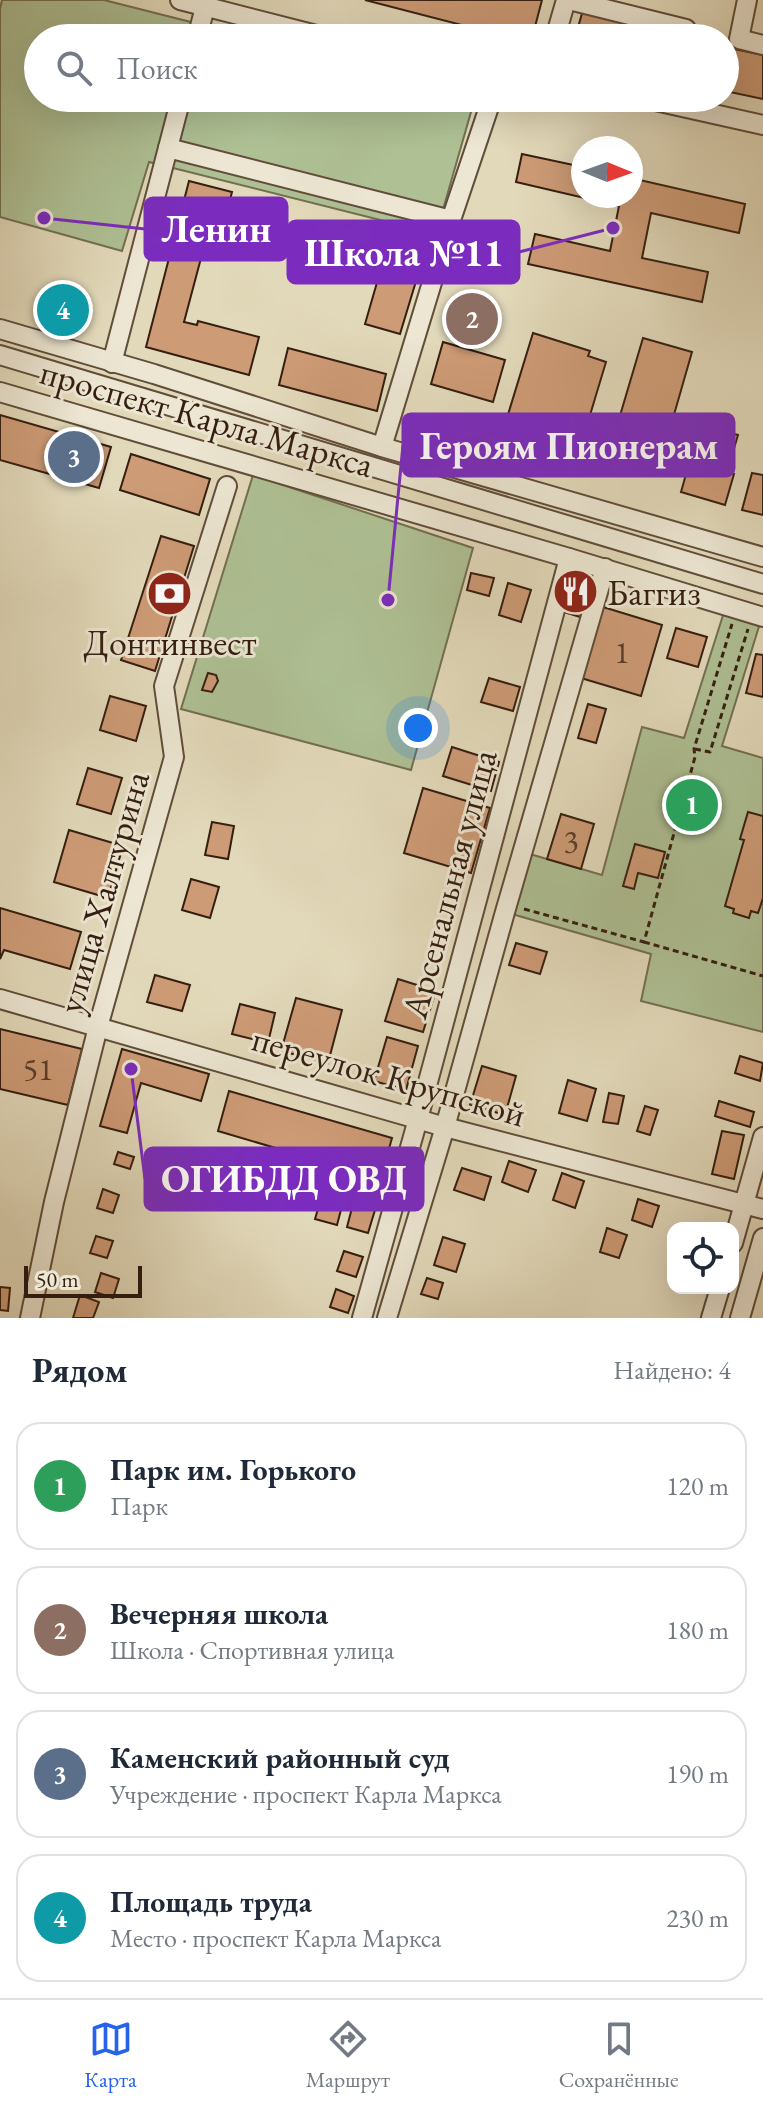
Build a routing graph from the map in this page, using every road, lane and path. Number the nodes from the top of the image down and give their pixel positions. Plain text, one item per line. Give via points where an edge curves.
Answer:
1 (180, 0) edge
2 (567, 0) edge
3 (647, 0) edge
4 (747, 0) edge
5 (205, 7) junction
6 (642, 19) junction
7 (201, 24) edge
8 (272, 24) edge
9 (559, 24) edge
10 (664, 24) edge
11 (763, 45) edge
12 (177, 112) edge
13 (487, 112) edge
14 (705, 112) edge
15 (763, 125) edge
16 (168, 148) junction
17 (451, 220) junction
18 (6, 331) edge
19 (2, 362) edge
20 (112, 363) junction
21 (0, 392) edge
22 (382, 447) junction
23 (227, 486) dead end
24 (763, 557) edge
25 (569, 558) junction
26 (605, 568) junction
27 (763, 584) edge
28 (751, 613) edge
29 (694, 749) junction
30 (507, 904) junction
31 (644, 942) junction
32 (763, 976) edge
33 (0, 999) edge
34 (98, 1027) junction
35 (418, 1119) junction
36 (445, 1127) junction
37 (763, 1137) edge
38 (744, 1205) junction
39 (763, 1209) edge
40 (739, 1222) edge
41 (763, 1238) edge
42 (718, 1294) edge
43 (30, 1318) edge
44 (362, 1318) edge
45 (387, 1318) edge
46 (711, 1318) edge
47 (740, 1318) edge

1 - 5 street
2 - 6 street
2 - 9 street
3 - 6 street
4 - 11 street via 739,39
5 - 7 street
5 - 8 street
6 - 10 street
12 - 16 street
13 - 17 street
14 - 15 street
16 - 17 street
16 - 20 street
17 - 22 street
18 - 19 street
18 - 20 street, проспект Карла Маркса
19 - 27 street
20 - 22 street, проспект Карла Маркса
21 - 25 street, проспект Карла Маркса
22 - 24 street, проспект Карла Маркса
23 - 34 street, улица Халтурина via 164,686 174,757
25 - 26 street, проспект Карла Маркса
25 - 35 street, Арсенальная улица
26 - 28 street, проспект Карла Маркса
26 - 30 street, Арсенальная улица
28 - 29 path
28 - 29 path via 710,752
29 - 31 path
30 - 31 path
30 - 36 street, Арсенальная улица
31 - 32 path
33 - 34 street, переулок Крупской
34 - 35 street, переулок Крупской
34 - 43 street, улица Халтурина
35 - 36 street, переулок Крупской
35 - 44 street, Арсенальная улица
36 - 38 street, переулок Крупской
36 - 45 street, Арсенальная улица
37 - 38 street
38 - 39 street, переулок Крупской
38 - 40 street
41 - 47 street
42 - 46 street

